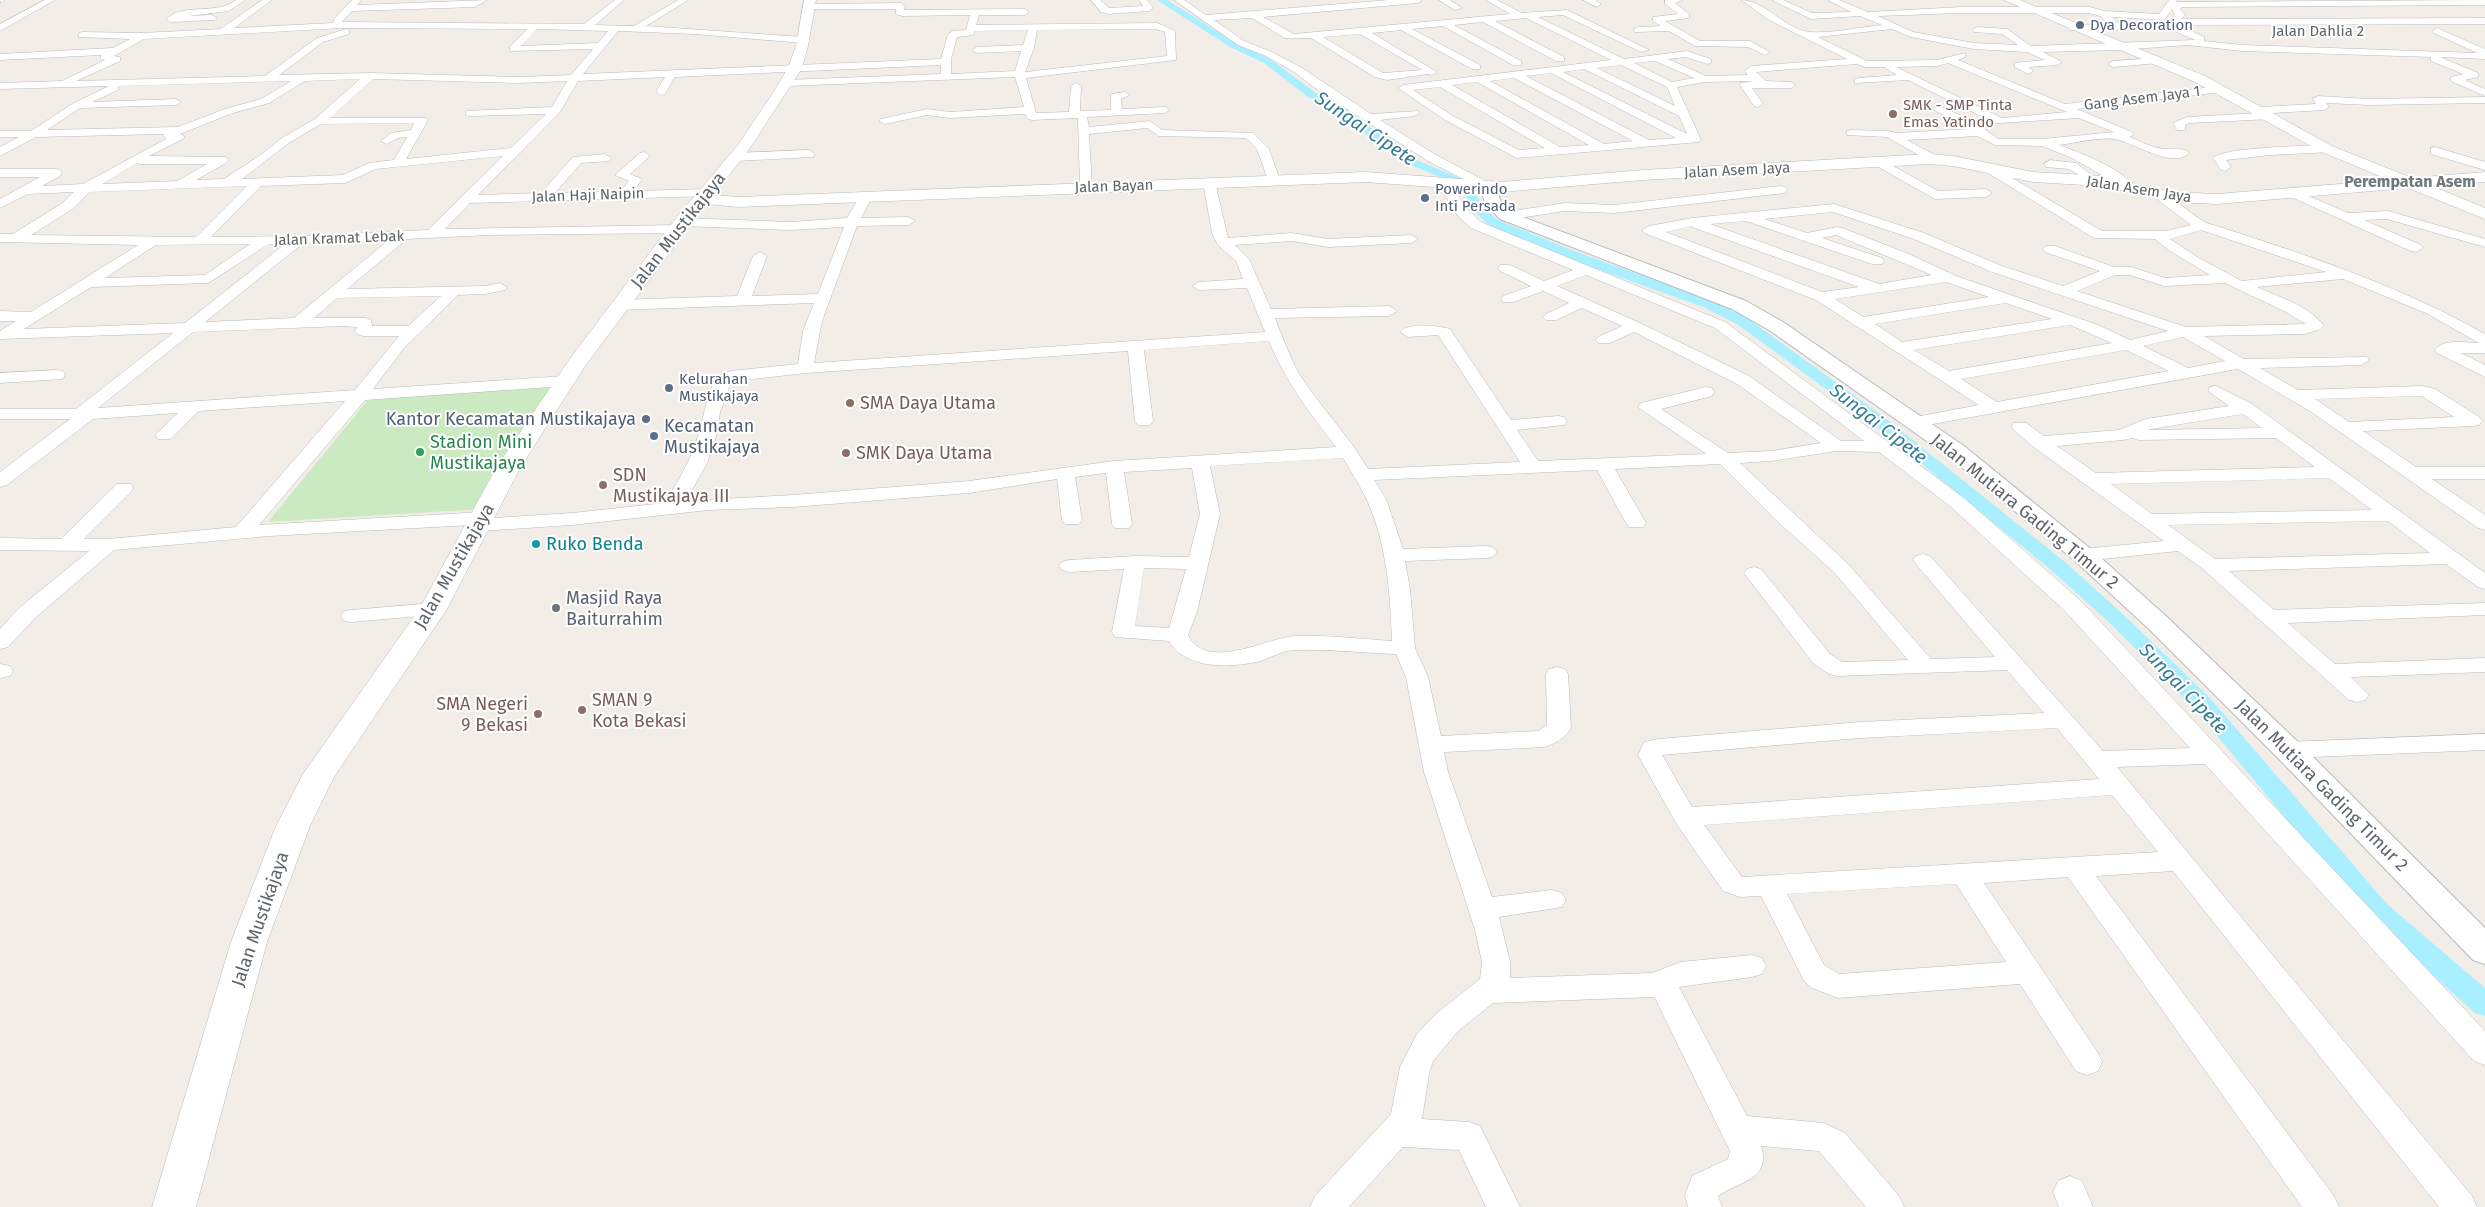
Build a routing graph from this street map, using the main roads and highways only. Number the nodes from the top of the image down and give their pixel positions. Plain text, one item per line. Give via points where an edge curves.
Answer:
1 (2010, 0) edge
2 (809, 4) edge
3 (2485, 177) edge
4 (1480, 187) joint
5 (2410, 187) junction
6 (739, 202) junction
7 (691, 211) junction
8 (2485, 214) edge
9 (174, 1207) edge

1 - 5 main road via 2221,89 2327,149
2 - 7 main road, Jalan Mustikajaya via 803,40 791,75 736,157
3 - 5 main road, Jalan Asem Jaya
4 - 5 main road, Jalan Asem Jaya via 1876,155 1933,159 2033,177 2092,180 2183,199
4 - 6 main road, Jalan Bayan via 1380,177
5 - 8 main road
6 - 7 main road, Jalan Bayan
6 - 7 main road, Jalan Bayan via 716,201
7 - 9 main road, Jalan Mustikajaya via 618,306 508,468 434,609 319,774 292,826 249,942

